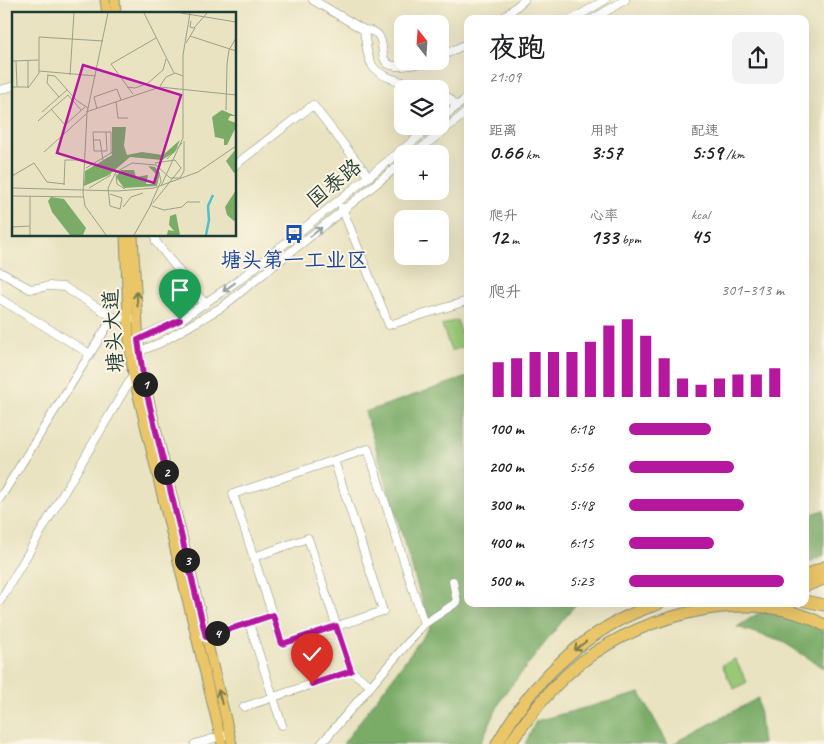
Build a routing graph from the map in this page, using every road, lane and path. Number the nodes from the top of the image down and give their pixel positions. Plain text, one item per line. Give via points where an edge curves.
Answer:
1 (313, 0) edge
2 (524, 0) edge
3 (605, 0) edge
4 (625, 0) edge
5 (507, 15) edge
6 (580, 15) edge
7 (600, 15) edge
8 (364, 30) junction
9 (464, 45) edge
10 (449, 52) edge
11 (394, 66) edge
12 (401, 80) edge
13 (449, 98) edge
14 (464, 100) edge
15 (456, 106) junction
16 (449, 112) edge
17 (464, 114) edge
18 (421, 135) edge
19 (425, 145) edge
20 (236, 164) edge
21 (394, 170) edge
22 (369, 177) junction
23 (339, 201) junction
24 (343, 211) junction
25 (125, 236) edge
26 (133, 236) edge
27 (155, 236) edge
28 (0, 272) edge
29 (0, 300) edge
30 (464, 301) edge
31 (205, 304) junction
32 (113, 318) junction
33 (134, 319) junction
34 (134, 341) junction
35 (135, 353) junction
36 (90, 354) junction
37 (140, 363) junction
38 (134, 375) junction
39 (334, 460) junction
40 (0, 498) edge
41 (254, 557) junction
42 (824, 567) edge
43 (809, 574) edge
44 (824, 579) edge
45 (453, 581) dead end
46 (809, 585) edge
47 (0, 600) edge
48 (809, 602) edge
49 (824, 605) edge
50 (650, 607) edge
51 (742, 607) edge
52 (777, 607) edge
53 (273, 615) junction
54 (249, 623) junction
55 (424, 624) junction
56 (824, 625) edge
57 (336, 626) junction
58 (201, 638) junction
59 (351, 671) junction
60 (371, 686) junction
61 (273, 697) junction
62 (244, 707) dead end
63 (532, 714) junction
64 (282, 725) dead end
65 (224, 738) edge
66 (195, 744) edge
67 (232, 744) edge
68 (321, 744) edge
69 (497, 744) edge
70 (510, 744) edge
71 (518, 744) edge

1 - 8 street
2 - 5 street
3 - 6 street
4 - 7 street
8 - 11 street via 380,35 383,56 386,62
8 - 12 street via 373,67 381,74
9 - 10 street
13 - 15 street
14 - 15 street
15 - 16 street
17 - 19 street
18 - 22 street, 国泰路
20 - 22 street via 313,105
21 - 24 street, 国泰路
22 - 23 street, 国泰路
23 - 24 street
23 -> 31 street, 国泰路
24 - 30 street via 389,325
35 -> 24 street, 国泰路 via 160,343 222,307
25 - 33 main road, 塘头大道
33 -> 26 main road, 塘头大道
27 - 31 street via 156,242
28 - 32 street via 30,290 64,287
29 - 36 street
31 - 34 street, 国泰路 via 180,320
32 - 33 street
32 - 36 street
33 - 34 main road, 塘头大道
34 - 35 main road, 塘头大道
35 - 37 main road, 塘头大道
35 - 38 main road, 塘头大道
36 - 40 street
37 - 38 street
37 - 58 main road, 塘头大道
38 - 47 street
38 - 58 main road, 塘头大道
39 - 41 street via 233,494
39 - 55 street via 368,449
39 - 57 street via 383,611
41 - 53 street
41 - 57 street via 308,538
42 - 43 highway
44 - 46 highway
45 - 55 street via 458,602
48 - 49 highway
50 -> 69 highway via 606,629 568,656 520,705
51 - 63 highway via 698,611 629,633 571,670
52 - 56 highway
53 - 54 street
53 - 57 street via 282,644
54 - 58 street
54 - 61 street
55 - 60 street
57 - 59 street
58 - 65 main road, 塘头大道
59 - 60 street
59 - 61 street
60 - 68 street
61 - 62 street
61 - 64 street
63 - 70 highway
63 - 71 highway
65 - 66 street
65 - 67 main road, 塘头大道

